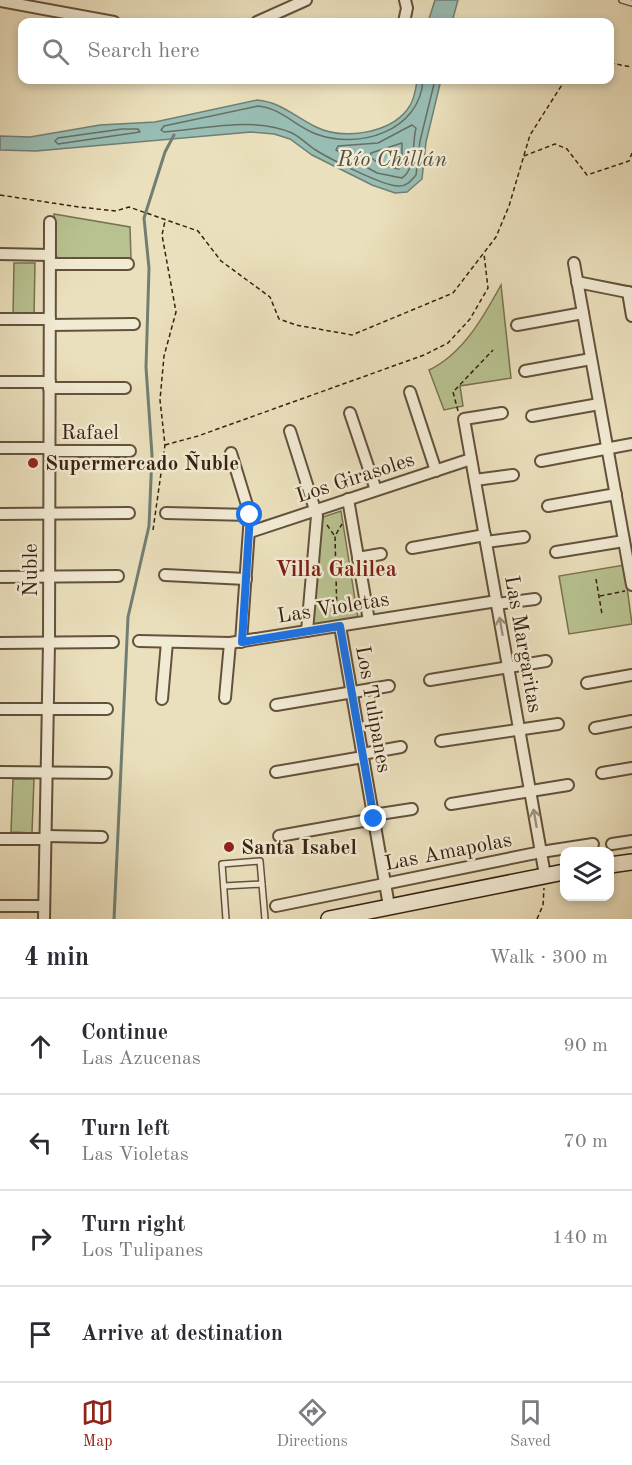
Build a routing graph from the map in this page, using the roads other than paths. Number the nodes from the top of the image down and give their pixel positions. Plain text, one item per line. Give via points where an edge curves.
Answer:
1 (306, 0) edge
2 (405, 0) edge
3 (622, 0) edge
4 (0, 1) edge
5 (632, 3) edge
6 (92, 18) edge
7 (266, 18) edge
8 (405, 18) edge
9 (50, 222) dead end
10 (0, 254) edge
11 (50, 260) junction
12 (128, 264) dead end
13 (574, 264) dead end
14 (578, 282) junction
15 (630, 292) edge
16 (583, 313) junction
17 (632, 316) edge
18 (0, 319) edge
19 (50, 322) junction
20 (134, 324) dead end
21 (518, 326) dead end
22 (591, 359) junction
23 (525, 371) dead end
24 (0, 382) edge
25 (50, 385) junction
26 (125, 388) dead end
27 (410, 392) dead end
28 (600, 404) junction
29 (350, 413) dead end
30 (502, 413) dead end
31 (532, 416) dead end
32 (290, 431) dead end
33 (632, 444) edge
34 (0, 448) edge
35 (608, 449) junction
36 (49, 450) junction
37 (130, 451) dead end
38 (231, 453) dead end
39 (471, 459) junction
40 (541, 460) dead end
41 (436, 471) junction
42 (513, 475) dead end
43 (475, 480) junction
44 (376, 490) junction
45 (616, 494) junction
46 (349, 504) junction
47 (548, 506) dead end
48 (316, 510) junction
49 (129, 513) dead end
50 (166, 513) dead end
51 (0, 514) edge
52 (49, 514) junction
53 (250, 515) junction
54 (250, 532) junction
55 (524, 537) dead end
56 (485, 538) junction
57 (624, 541) junction
58 (412, 548) dead end
59 (556, 552) dead end
60 (381, 554) dead end
61 (358, 558) junction
62 (165, 575) dead end
63 (49, 576) junction
64 (118, 576) dead end
65 (0, 577) edge
66 (246, 579) junction
67 (632, 585) edge
68 (535, 599) dead end
69 (497, 603) junction
70 (369, 621) junction
71 (340, 626) junction
72 (307, 631) junction
73 (139, 641) dead end
74 (113, 642) dead end
75 (167, 642) junction
76 (242, 642) junction
77 (0, 643) edge
78 (49, 643) junction
79 (230, 644) junction
80 (546, 661) dead end
81 (508, 667) junction
82 (632, 675) edge
83 (430, 680) dead end
84 (587, 683) dead end
85 (389, 686) dead end
86 (352, 692) junction
87 (225, 698) dead end
88 (162, 699) dead end
89 (276, 705) dead end
90 (0, 709) edge
91 (48, 709) junction
92 (107, 709) dead end
93 (632, 722) edge
94 (558, 724) dead end
95 (595, 728) dead end
96 (519, 729) junction
97 (441, 741) dead end
98 (401, 747) dead end
99 (363, 756) junction
100 (632, 768) edge
101 (0, 772) edge
102 (47, 772) junction
103 (276, 772) dead end
104 (106, 773) dead end
105 (602, 773) dead end
106 (568, 785) dead end
107 (530, 791) junction
108 (451, 804) dead end
109 (412, 808) dead end
110 (373, 817) junction
111 (279, 836) dead end
112 (46, 837) junction
113 (102, 837) dead end
114 (0, 839) edge
115 (632, 841) edge
116 (592, 844) dead end
117 (612, 844) dead end
118 (541, 852) junction
119 (632, 862) edge
120 (614, 864) edge
121 (560, 873) edge
122 (545, 875) junction
123 (385, 883) junction
124 (262, 884) junction
125 (224, 886) junction
126 (0, 906) edge
127 (44, 906) junction
128 (276, 906) dead end
129 (389, 906) junction
130 (44, 919) edge
131 (226, 919) edge
132 (265, 919) edge
133 (329, 919) edge

1 - 7 street
2 - 8 street
3 - 5 lane
4 - 6 street
9 - 11 street, Ñuble
10 - 11 street
11 - 12 street
11 - 19 street, Ñuble
13 - 14 street
14 - 15 street
14 - 16 street
15 - 17 street
16 - 21 street
16 - 22 street
18 - 19 street
19 - 20 street
19 - 25 street, Ñuble
22 - 23 street
22 - 28 street
24 - 25 street
25 - 26 street
25 - 36 street, Ñuble
27 - 41 street
28 - 31 street
28 - 35 street
29 - 44 street
30 - 39 street, Las Margaritas via 464,419
32 - 48 street
33 - 35 street
34 - 36 street, Rafael
35 - 40 street
35 - 45 street
36 - 37 street, Rafael
36 - 52 street, Ñuble
38 - 53 street
39 - 41 street, Los Girasoles
39 - 43 street, Las Margaritas
41 - 44 street, Los Girasoles
42 - 43 street
43 - 56 street, Las Margaritas
44 - 46 street, Los Girasoles
45 - 47 street
45 - 57 street
46 - 48 street, Los Girasoles
46 - 61 street
48 - 54 street, Los Girasoles
48 - 72 street
49 - 52 street
50 - 53 street
51 - 52 street
52 - 63 street, Ñuble
53 - 54 street
54 - 66 street
55 - 56 street
56 - 58 street
56 - 69 street, Las Margaritas
57 - 59 street
57 - 67 street
60 - 61 street
61 - 70 street
62 - 66 street
63 - 64 street
63 - 65 street
63 - 78 street, Ñuble
66 - 76 street
68 - 69 street, Las Violetas
69 - 70 street, Las Violetas
81 -> 69 street, Las Margaritas
70 - 71 street, Las Violetas
71 - 72 street, Las Violetas
71 - 86 street, Los Tulipanes
72 - 76 street, Las Violetas
73 - 75 street, Las Violetas
74 - 78 street
75 - 79 street, Las Violetas
75 - 88 street
76 - 79 street, Las Violetas
77 - 78 street
78 - 91 street, Ñuble
79 - 87 street
80 - 81 street
81 - 83 street
81 - 96 street, Las Margaritas
82 - 84 street
85 - 86 street
86 - 89 street
86 - 99 street, Los Tulipanes
90 - 91 street
91 - 92 street
91 - 102 street, Ñuble
93 - 95 street
94 - 96 street
96 - 97 street
96 - 107 street, Las Margaritas
98 - 99 street
99 - 103 street
99 - 110 street, Los Tulipanes
100 - 105 street
101 - 102 street
102 - 104 street
102 - 112 street, Ñuble
106 - 107 street
107 - 108 street
118 -> 107 street, Las Margaritas
109 - 110 street
110 - 111 street
110 - 123 street, Los Tulipanes
112 - 113 street
112 - 114 street
112 - 127 street, Ñuble
115 - 117 street
116 - 118 street, Las Amapolas
118 - 122 street, Las Margaritas
118 - 123 street, Las Amapolas
119 - 120 main road
121 - 122 main road
122 - 129 main road
123 - 128 street, Las Amapolas
123 - 129 street, Los Tulipanes
124 - 125 lane
124 - 125 lane via 260,861 222,864
124 - 132 lane
125 - 131 lane
126 - 127 street
127 - 130 street, Ñuble
129 - 133 main road

